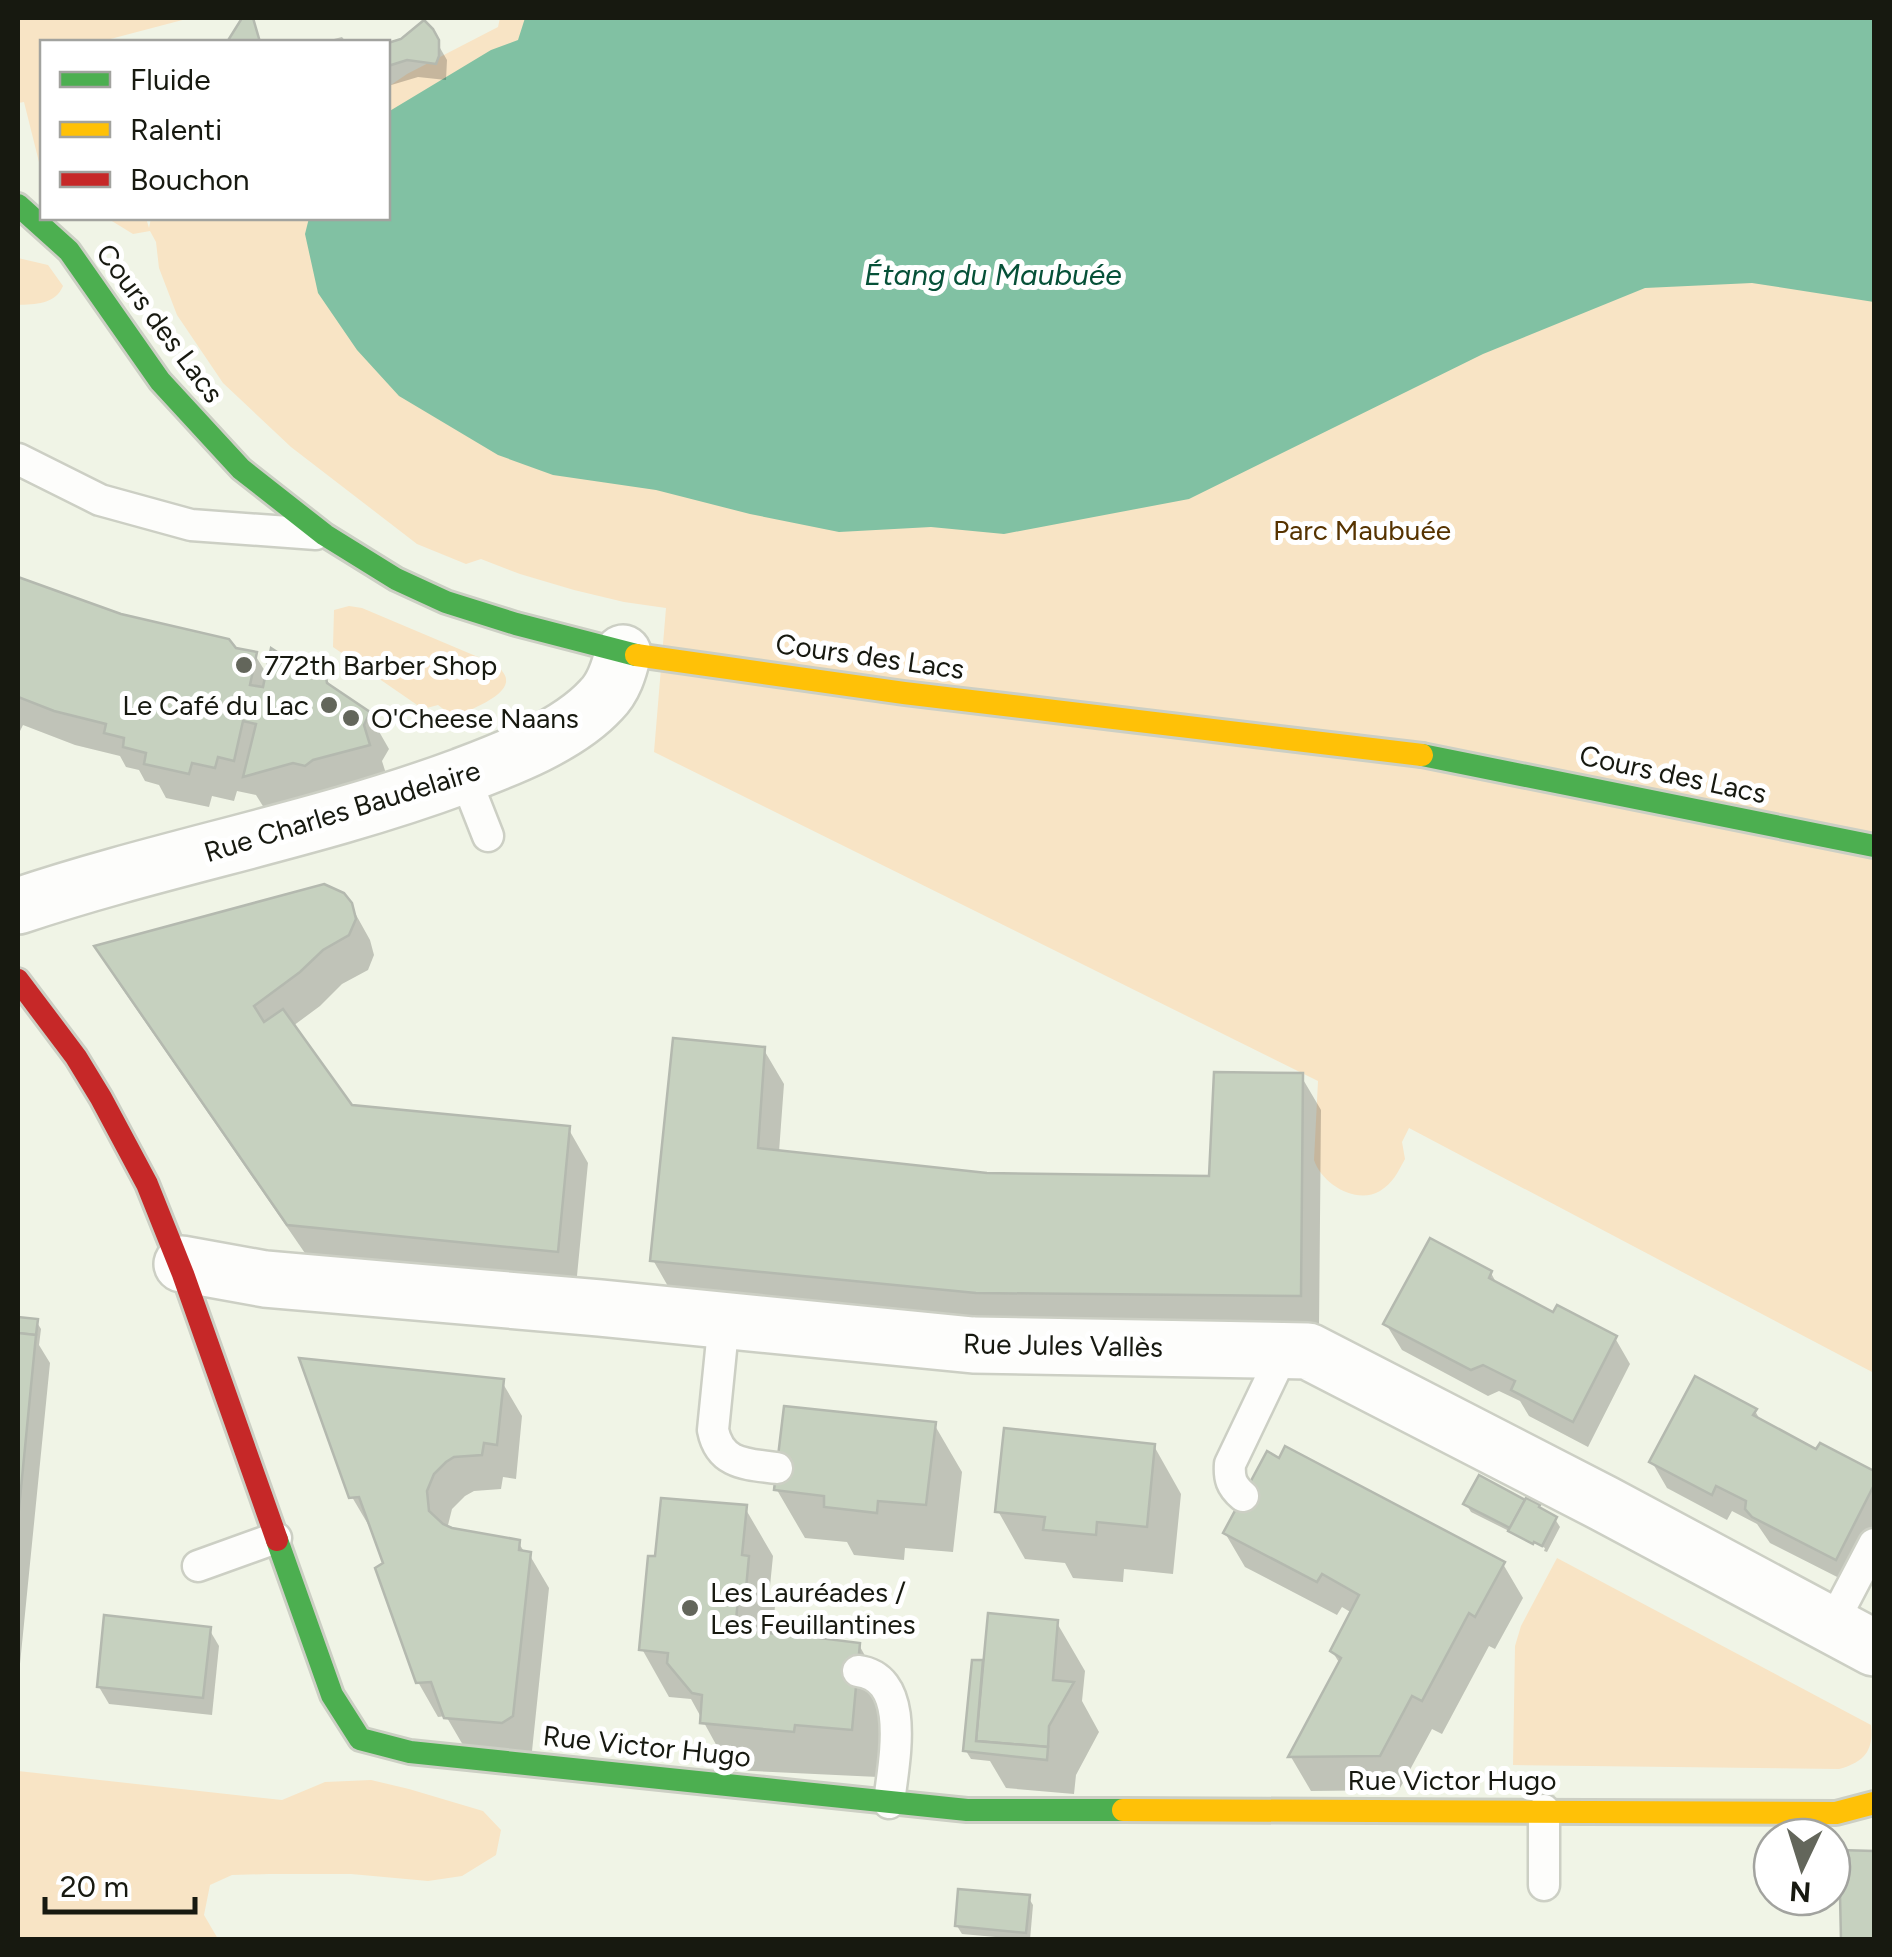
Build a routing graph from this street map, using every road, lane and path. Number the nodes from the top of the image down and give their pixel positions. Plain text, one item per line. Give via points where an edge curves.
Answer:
1 (18, 204) edge
2 (18, 458) edge
3 (325, 535) junction
4 (624, 653) junction
5 (464, 775) junction
6 (488, 836) dead end
7 (1874, 846) edge
8 (18, 906) edge
9 (18, 980) edge
10 (182, 1264) junction
11 (724, 1320) junction
12 (1285, 1349) junction
13 (777, 1468) dead end
14 (1243, 1496) dead end
15 (276, 1538) junction
16 (1874, 1544) edge
17 (198, 1566) dead end
18 (1853, 1637) edge
19 (858, 1671) dead end
20 (890, 1803) junction
21 (1874, 1804) edge
22 (1544, 1810) junction
23 (1804, 1817) edge
24 (1752, 1820) edge
25 (1544, 1885) dead end

1 - 3 street, Cours des Lacs via 68,251 160,381 214,441
2 - 3 lane via 100,500 191,525
3 - 4 street, Cours des Lacs via 446,602
4 - 5 street, Rue Charles Baudelaire via 618,677 580,717 514,757
4 - 7 street, Cours des Lacs via 1415,754
5 - 6 lane
5 - 8 street, Rue Charles Baudelaire
9 - 10 street, Rue Victor Hugo via 117,1123
10 - 11 street, Rue Jules Vallès via 265,1278
10 - 15 street, Rue Victor Hugo
11 - 12 street, Rue Jules Vallès via 973,1345
11 - 13 lane via 716,1443 734,1460
12 - 14 lane via 1230,1464 1234,1488
12 - 18 street, Rue Jules Vallès via 1308,1350
15 - 17 lane
15 - 20 street, Rue Victor Hugo via 332,1694 360,1738 410,1752
16 - 18 lane
19 - 20 lane via 879,1678 894,1703
20 - 22 street, Rue Victor Hugo via 966,1810
21 - 23 street, Rue Victor Hugo
22 - 24 street, Rue Victor Hugo
22 - 25 lane

